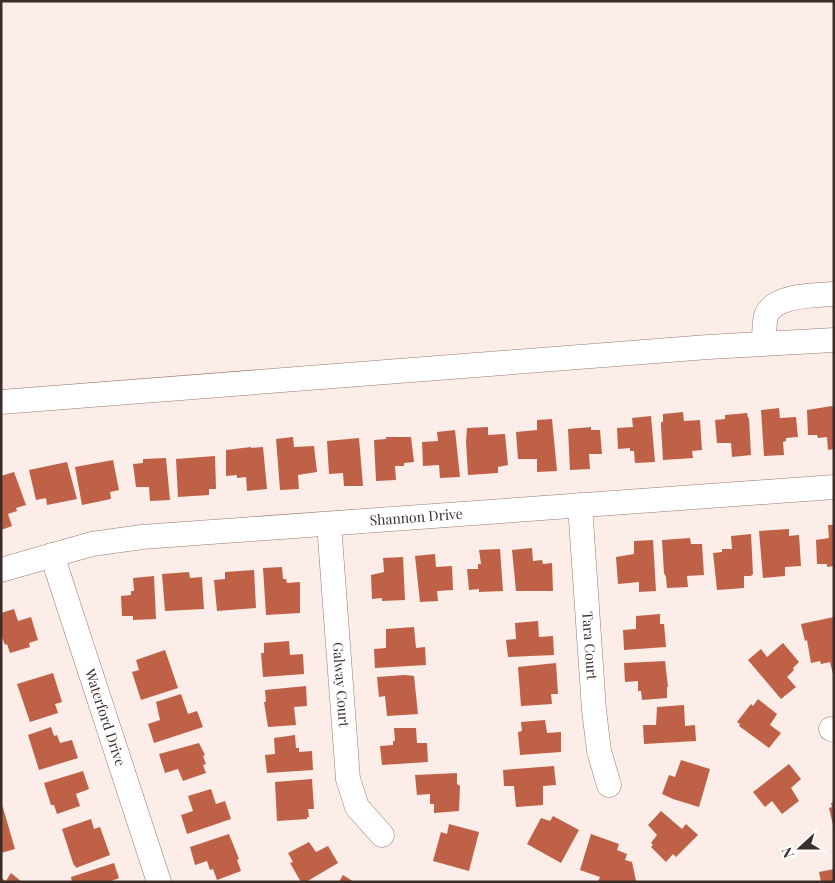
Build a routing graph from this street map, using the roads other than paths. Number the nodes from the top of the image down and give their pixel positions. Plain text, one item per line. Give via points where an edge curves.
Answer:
1 (834, 294) edge
2 (834, 340) edge
3 (764, 343) junction
4 (1, 402) edge
5 (834, 487) edge
6 (580, 505) junction
7 (329, 524) junction
8 (52, 554) junction
9 (1, 570) edge
10 (609, 785) dead end
11 (382, 835) dead end
12 (159, 882) edge

1 - 3 street via 785,300 774,305 766,314
2 - 3 street
3 - 4 street
5 - 6 street, Shannon Drive
6 - 7 street, Shannon Drive
6 - 10 street, Tara Court via 594,710 599,751
7 - 8 street, Shannon Drive via 142,537
7 - 11 street, Galway Court via 348,779 357,807
8 - 9 street, Shannon Drive
8 - 12 street, Waterford Drive

